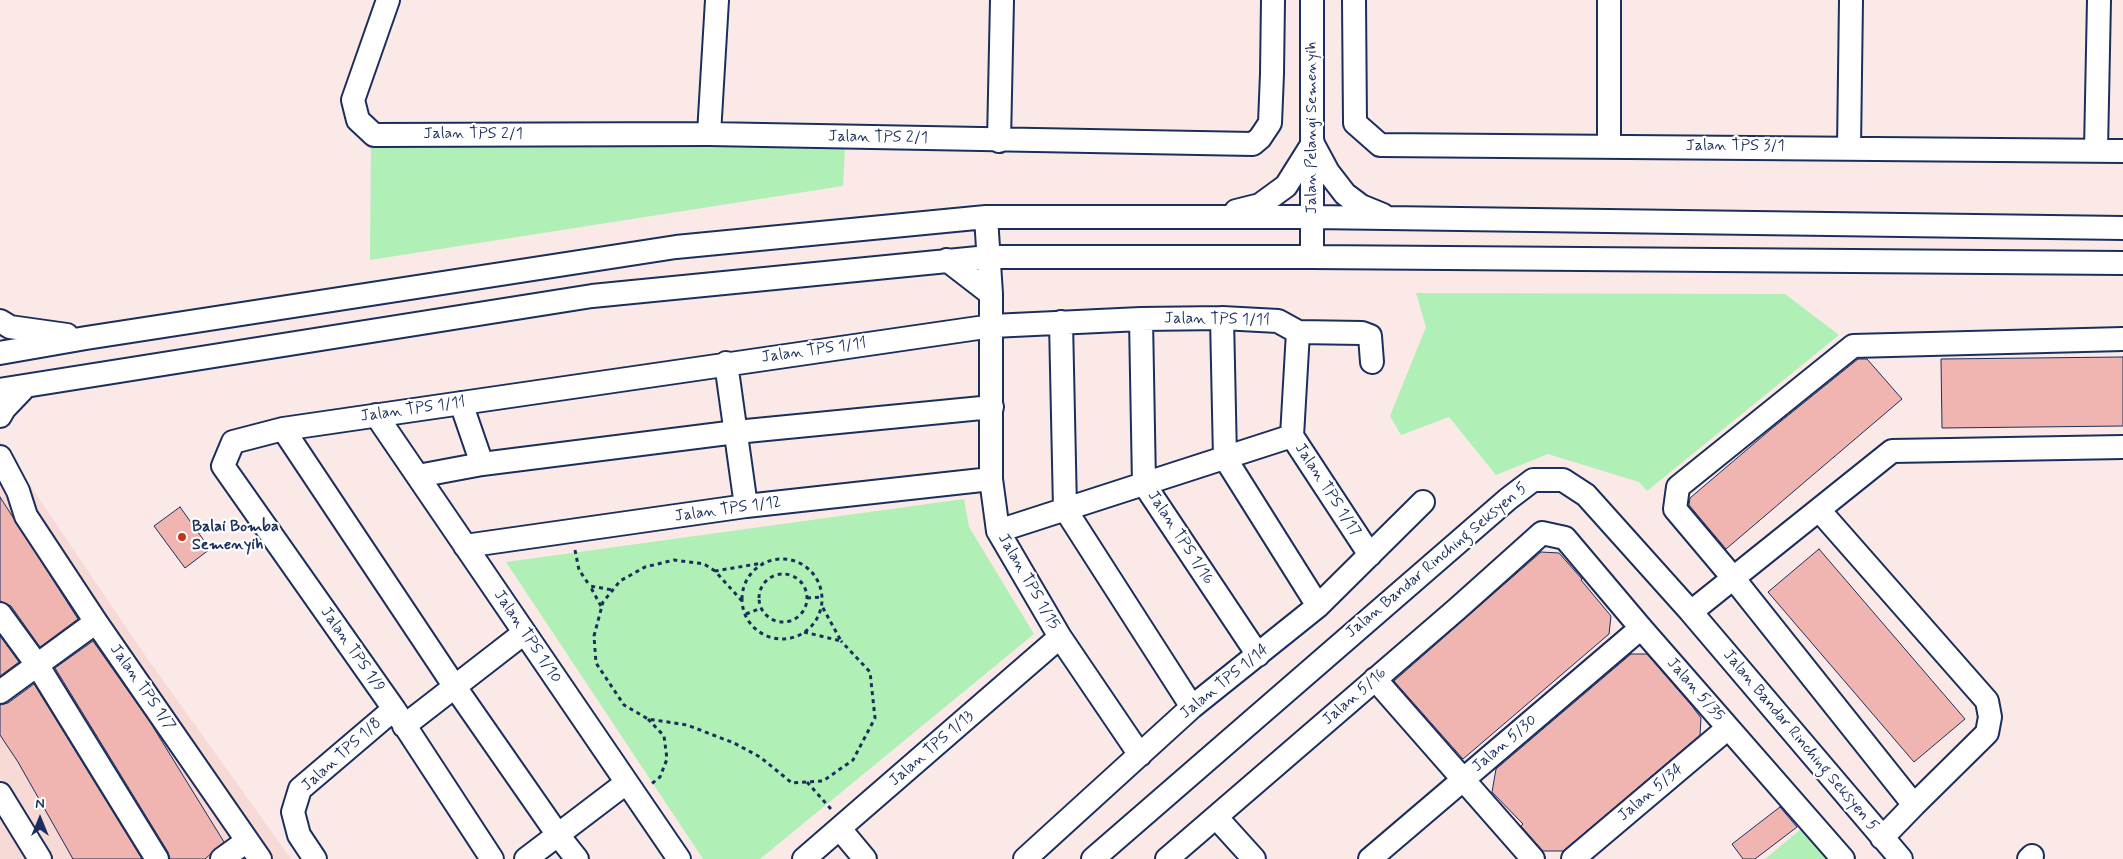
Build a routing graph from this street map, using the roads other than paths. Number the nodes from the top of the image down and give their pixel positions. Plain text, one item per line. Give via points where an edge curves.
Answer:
1 (388, 0) edge
2 (717, 0) edge
3 (1002, 0) edge
4 (1273, 0) edge
5 (1312, 0) edge
6 (1354, 0) edge
7 (1609, 0) edge
8 (1851, 0) edge
9 (2099, 0) edge
10 (709, 134) junction
11 (998, 140) junction
12 (1313, 143) junction
13 (1609, 146) junction
14 (1849, 148) junction
15 (2096, 150) junction
16 (2123, 151) edge
17 (986, 217) junction
18 (1313, 217) junction
19 (1208, 218) junction
20 (1390, 218) junction
21 (2123, 228) edge
22 (1016, 256) junction
23 (988, 257) junction
24 (1312, 257) junction
25 (947, 260) junction
26 (2123, 263) edge
27 (991, 294) junction
28 (1222, 318) junction
29 (1141, 319) junction
30 (0, 321) edge
31 (1061, 322) junction
32 (992, 326) junction
33 (1298, 332) junction
34 (86, 338) junction
35 (2123, 339) edge
36 (0, 353) edge
37 (1372, 362) dead end
38 (726, 363) junction
39 (25, 387) junction
40 (0, 390) edge
41 (461, 403) junction
42 (992, 407) junction
43 (376, 415) junction
44 (0, 416) edge
45 (284, 429) junction
46 (736, 432) junction
47 (1292, 436) junction
48 (233, 442) joint
49 (2123, 447) edge
50 (0, 456) edge
51 (1226, 458) junction
52 (482, 464) junction
53 (418, 476) junction
54 (991, 479) junction
55 (1144, 484) junction
56 (0, 495) edge
57 (1423, 502) dead end
58 (746, 506) junction
59 (1066, 509) junction
60 (1819, 510) junction
61 (26, 516) junction
62 (998, 531) junction
63 (1542, 533) joint
64 (466, 546) junction
65 (1370, 555) junction
66 (1734, 579) junction
67 (1318, 606) junction
68 (1691, 612) junction
69 (0, 614) edge
70 (96, 622) junction
71 (1641, 628) junction
72 (524, 633) junction
73 (1060, 637) junction
74 (1258, 655) junction
75 (38, 666) junction
76 (1375, 679) junction
77 (455, 687) junction
78 (0, 692) edge
79 (1192, 707) junction
80 (399, 718) junction
81 (1728, 728) junction
82 (1140, 755) junction
83 (1464, 779) junction
84 (636, 786) junction
85 (0, 794) edge
86 (1914, 805) junction
87 (1216, 816) junction
88 (836, 820) junction
89 (558, 835) junction
90 (1882, 838) junction
91 (254, 850) edge
92 (40, 859) edge
93 (157, 859) edge
94 (222, 859) edge
95 (315, 859) edge
96 (492, 859) edge
97 (526, 859) edge
98 (577, 859) edge
99 (679, 859) edge
100 (804, 859) edge
101 (865, 859) edge
102 (1025, 859) edge
103 (1093, 859) edge
104 (1167, 859) edge
105 (1254, 859) edge
106 (1370, 859) edge
107 (1533, 859) edge
108 (1573, 859) edge
109 (1844, 859) edge
110 (1900, 859) edge

1 - 10 street, Jalan TPS 2/1 via 353,100 358,120 374,135
2 - 10 street
3 - 11 street
4 - 11 street, Jalan TPS 2/1 via 1270,123 1253,144
5 - 12 street, Jalan Pelangi Semenyih
6 - 13 street, Jalan TPS 3/1 via 1354,123 1380,145
7 - 13 street
8 - 14 street
9 - 15 street
10 - 11 street, Jalan TPS 2/1
12 - 18 street, Jalan Pelangi Semenyih
12 - 19 street via 1286,186 1260,205
12 - 20 street via 1328,172 1345,194 1361,206
13 - 14 street, Jalan TPS 3/1
14 - 15 street, Jalan TPS 3/1
15 - 16 street, Jalan TPS 3/1
17 - 19 street
17 - 23 street, Jalan TPS 1/15
17 - 34 street via 676,247
18 - 19 street
18 - 20 street
18 - 24 street, Jalan Pelangi Semenyih
20 - 21 street
22 - 23 street
22 - 24 street
22 - 27 street
23 - 25 street
23 - 27 street, Jalan TPS 1/15
24 - 26 street
25 - 27 street
25 - 39 street via 592,296
27 - 32 street, Jalan TPS 1/15
28 - 29 street, Jalan TPS 1/11
28 - 33 street, Jalan TPS 1/11 via 1278,321
28 - 51 street
29 - 31 street, Jalan TPS 1/11
29 - 55 street, Jalan TPS 1/16
30 - 34 street via 10,327
31 - 32 street, Jalan TPS 1/11
31 - 59 street
32 - 38 street, Jalan TPS 1/11
32 - 42 street, Jalan TPS 1/15
33 - 37 street, Jalan TPS 1/11 via 1362,333 1370,336
33 - 47 street, Jalan TPS 1/17
34 - 36 street
35 - 66 street via 1853,346 1678,487 1675,509
38 - 41 street, Jalan TPS 1/11
38 - 46 street
39 - 40 street
39 - 44 street
41 - 43 street, Jalan TPS 1/11
41 - 52 street
42 - 46 street
42 - 54 street, Jalan TPS 1/15
43 - 45 street, Jalan TPS 1/11
43 - 53 street, Jalan TPS 1/10
45 - 48 street, Jalan TPS 1/11
45 - 77 street
46 - 52 street
46 - 58 street
47 - 51 street
47 - 65 street, Jalan TPS 1/17
48 - 80 street, Jalan TPS 1/9 via 223,466
49 - 60 street via 1892,451
50 - 61 street, Jalan TPS 1/7 via 18,491
51 - 55 street
51 - 67 street
52 - 53 street
53 - 64 street, Jalan TPS 1/10
54 - 58 street, Jalan TPS 1/12
54 - 62 street, Jalan TPS 1/15
55 - 59 street
55 - 74 street, Jalan TPS 1/16
56 - 61 street, Jalan TPS 1/7
57 - 65 street, Jalan TPS 1/14
58 - 64 street, Jalan TPS 1/12
59 - 62 street
59 - 79 street
60 - 66 street
60 - 86 street via 1987,701 1990,717 1987,733
61 - 70 street, Jalan TPS 1/7
62 - 73 street, Jalan TPS 1/15
63 - 71 street, Jalan 5/35 via 1564,538
63 - 76 street, Jalan 5/16
64 - 72 street, Jalan TPS 1/10
65 - 67 street, Jalan TPS 1/14
66 - 68 street
66 - 86 street
67 - 74 street, Jalan TPS 1/14
68 - 90 street, Jalan Bandar Rinching Seksyen 5
68 - 103 street, Jalan Bandar Rinching Seksyen 5 via 1586,495 1563,480 1533,480 1508,498
69 - 75 street
70 - 75 street
70 - 91 street, Jalan TPS 1/7
71 - 81 street, Jalan 5/35
71 - 83 street, Jalan 5/30
72 - 77 street, Jalan TPS 1/8
72 - 84 street, Jalan TPS 1/10
73 - 82 street, Jalan TPS 1/15
73 - 88 street, Jalan TPS 1/13
74 - 79 street, Jalan TPS 1/14
75 - 78 street
75 - 93 street
76 - 83 street
76 - 87 street, Jalan 5/16
77 - 80 street, Jalan TPS 1/8
77 - 89 street
79 - 82 street, Jalan TPS 1/14
80 - 95 street, Jalan TPS 1/8 via 300,789 293,812 299,835
80 - 96 street, Jalan TPS 1/9
81 - 108 street, Jalan 5/34
81 - 109 street, Jalan 5/35
82 - 102 street, Jalan TPS 1/14
83 - 106 street, Jalan 5/30
83 - 107 street
84 - 89 street
84 - 99 street, Jalan TPS 1/10
85 - 92 street
86 - 90 street
87 - 104 street, Jalan 5/16
87 - 105 street
88 - 100 street, Jalan TPS 1/13
88 - 101 street
89 - 97 street
89 - 98 street
90 - 110 street, Jalan Bandar Rinching Seksyen 5
91 - 94 street

